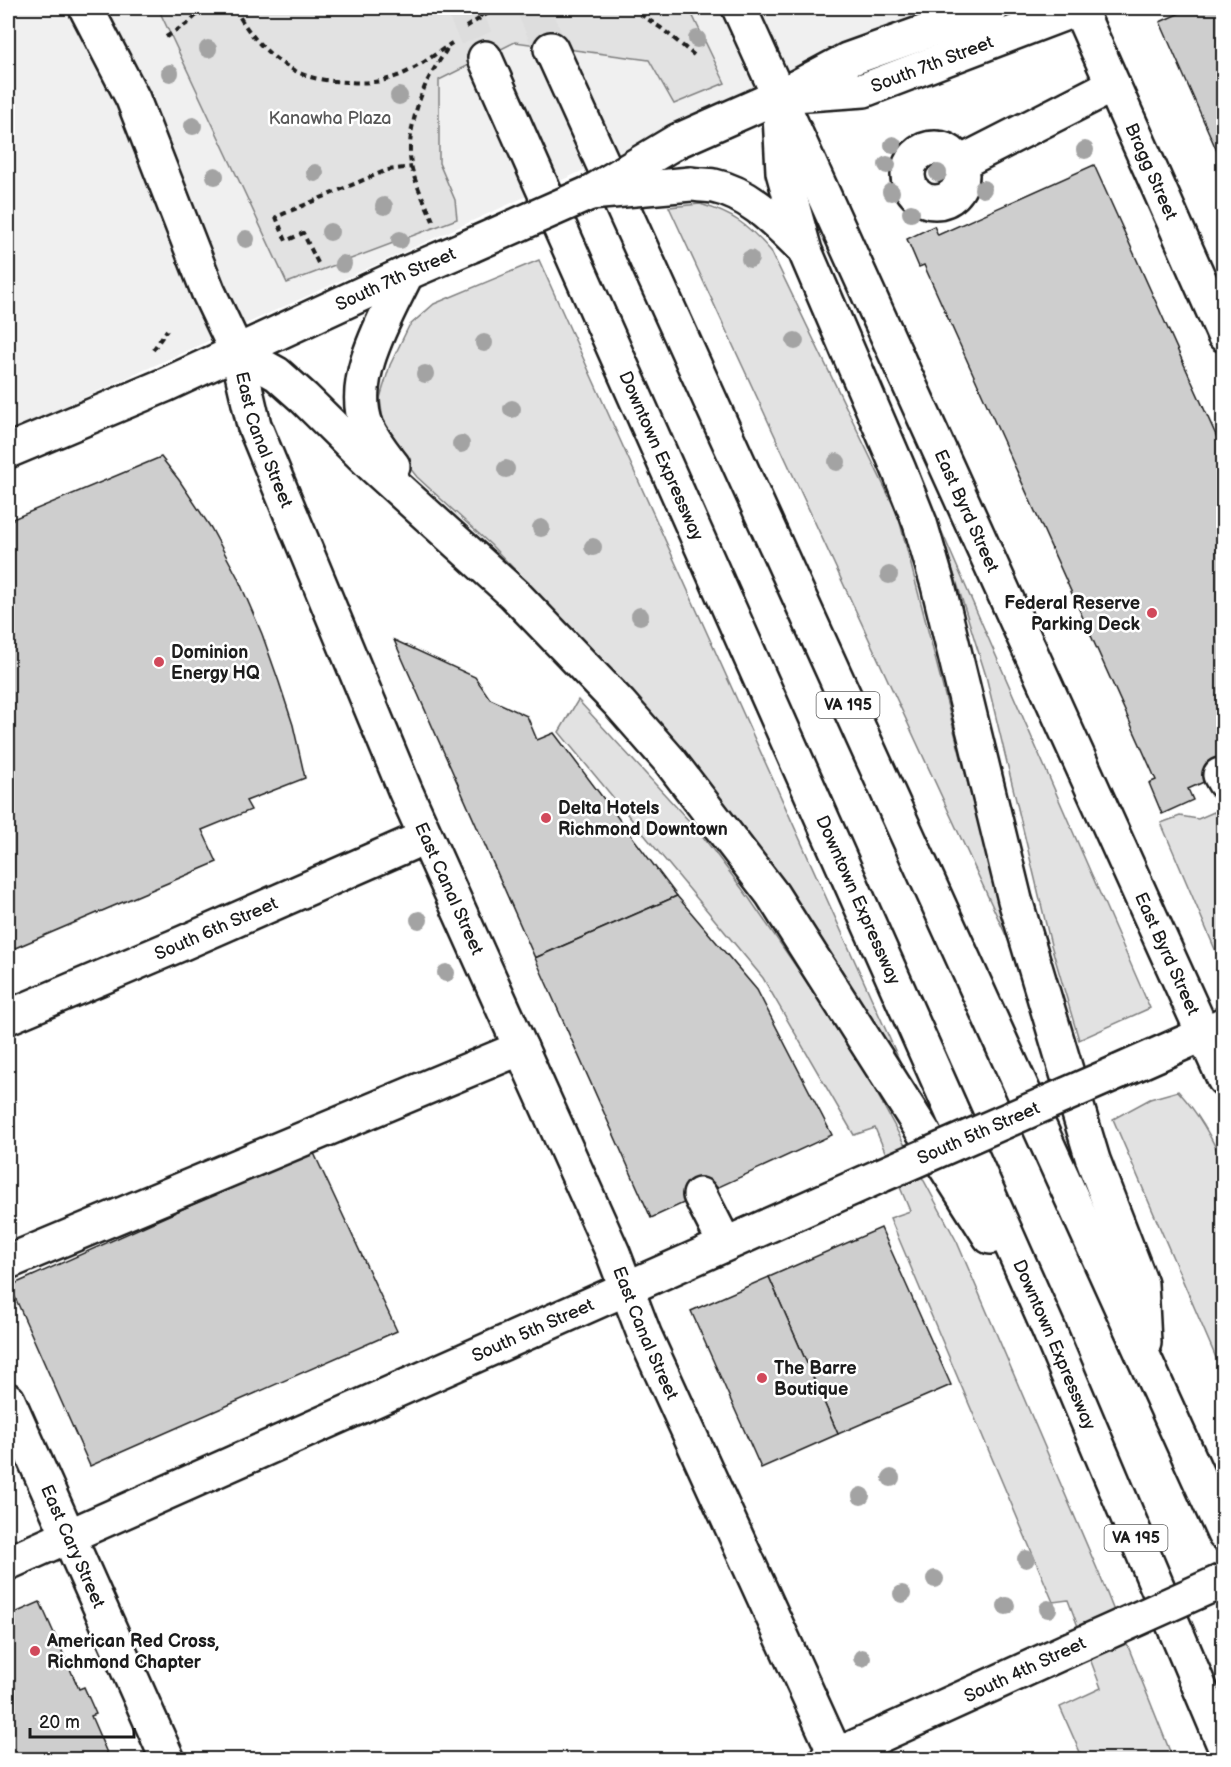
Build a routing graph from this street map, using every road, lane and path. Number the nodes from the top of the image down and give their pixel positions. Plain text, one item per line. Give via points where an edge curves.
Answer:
1 (86, 8) edge
2 (204, 8) edge
3 (234, 8) edge
4 (486, 8) edge
5 (501, 8) edge
6 (631, 8) edge
7 (740, 8) edge
8 (992, 8) edge
9 (1079, 8) edge
10 (479, 19) junction
11 (464, 29) dead end
12 (458, 36) dead end
13 (166, 37) dead end
14 (452, 43) junction
15 (551, 49) tunnel mouth
16 (694, 55) dead end
17 (485, 58) tunnel mouth
18 (1113, 85) junction
19 (779, 96) junction
20 (960, 163) dead end
21 (412, 167) junction
22 (590, 193) junction
23 (433, 221) dead end
24 (806, 251) junction
25 (318, 263) dead end
26 (407, 273) junction
27 (167, 330) dead end
28 (1224, 334) edge
29 (153, 350) dead end
30 (237, 352) junction
31 (8, 451) edge
32 (432, 518) junction
33 (425, 837) junction
34 (8, 1017) edge
35 (1214, 1029) edge
36 (521, 1048) junction
37 (1224, 1079) edge
38 (700, 1195) dead end
39 (725, 1245) junction
40 (8, 1262) edge
41 (626, 1289) junction
42 (1049, 1330) junction
43 (1144, 1360) junction
44 (8, 1400) edge
45 (1224, 1534) edge
46 (69, 1536) junction
47 (8, 1563) edge
48 (1224, 1580) edge
49 (1224, 1745) edge
50 (834, 1758) edge
51 (168, 1760) edge

1 - 30 main road, East Canal Street via 133,99 208,291
2 - 13 path
3 - 14 path via 258,43 277,60 302,74 331,81 387,80 409,71
4 - 10 path
5 - 10 path
6 - 16 path
7 - 19 main road, East Byrd Street
8 - 19 main road, South 7th Street via 847,60
9 - 18 main road, Bragg Street
9 - 19 main road, South 7th Street via 864,90
10 - 11 path
12 - 14 path
14 - 21 path via 422,94 412,131
15 - 43 main road, VA 195
17 - 42 main road, Downtown Expressway / VA 195
18 - 20 main road
18 - 28 main road, Bragg Street
19 - 22 main road, South 7th Street, bridge via 677,141
19 - 24 main road via 783,172
19 - 35 main road, East Byrd Street
21 - 23 path
21 - 25 path via 387,170 276,217 286,241 303,233
22 - 24 main road, bridge via 691,184 714,186 752,202
22 - 26 main road, South 7th Street, bridge
24 - 43 main road via 920,523 1015,900 1093,1160 1141,1284
26 - 30 main road, South 7th Street
26 - 32 main road via 372,347 362,388 363,411 373,439
27 - 29 path
30 - 31 main road, South 7th Street
30 - 32 main road via 277,374
30 - 33 main road, East Canal Street via 254,425
32 - 42 main road via 620,704 670,761 772,894
33 - 34 main road, South 6th Street
33 - 36 main road, East Canal Street
35 - 37 main road, East Byrd Street
35 - 39 main road, South 5th Street, bridge
36 - 40 main road
36 - 41 main road, East Canal Street
38 - 39 main road
39 - 41 main road, South 5th Street
41 - 46 main road, South 5th Street
41 - 50 main road, East Canal Street
42 - 49 main road, Downtown Expressway / VA 195
43 - 45 main road, VA 195
44 - 46 main road, East Cary Street
46 - 47 main road, South 5th Street
46 - 51 main road, East Cary Street
48 - 50 main road, South 4th Street, bridge

